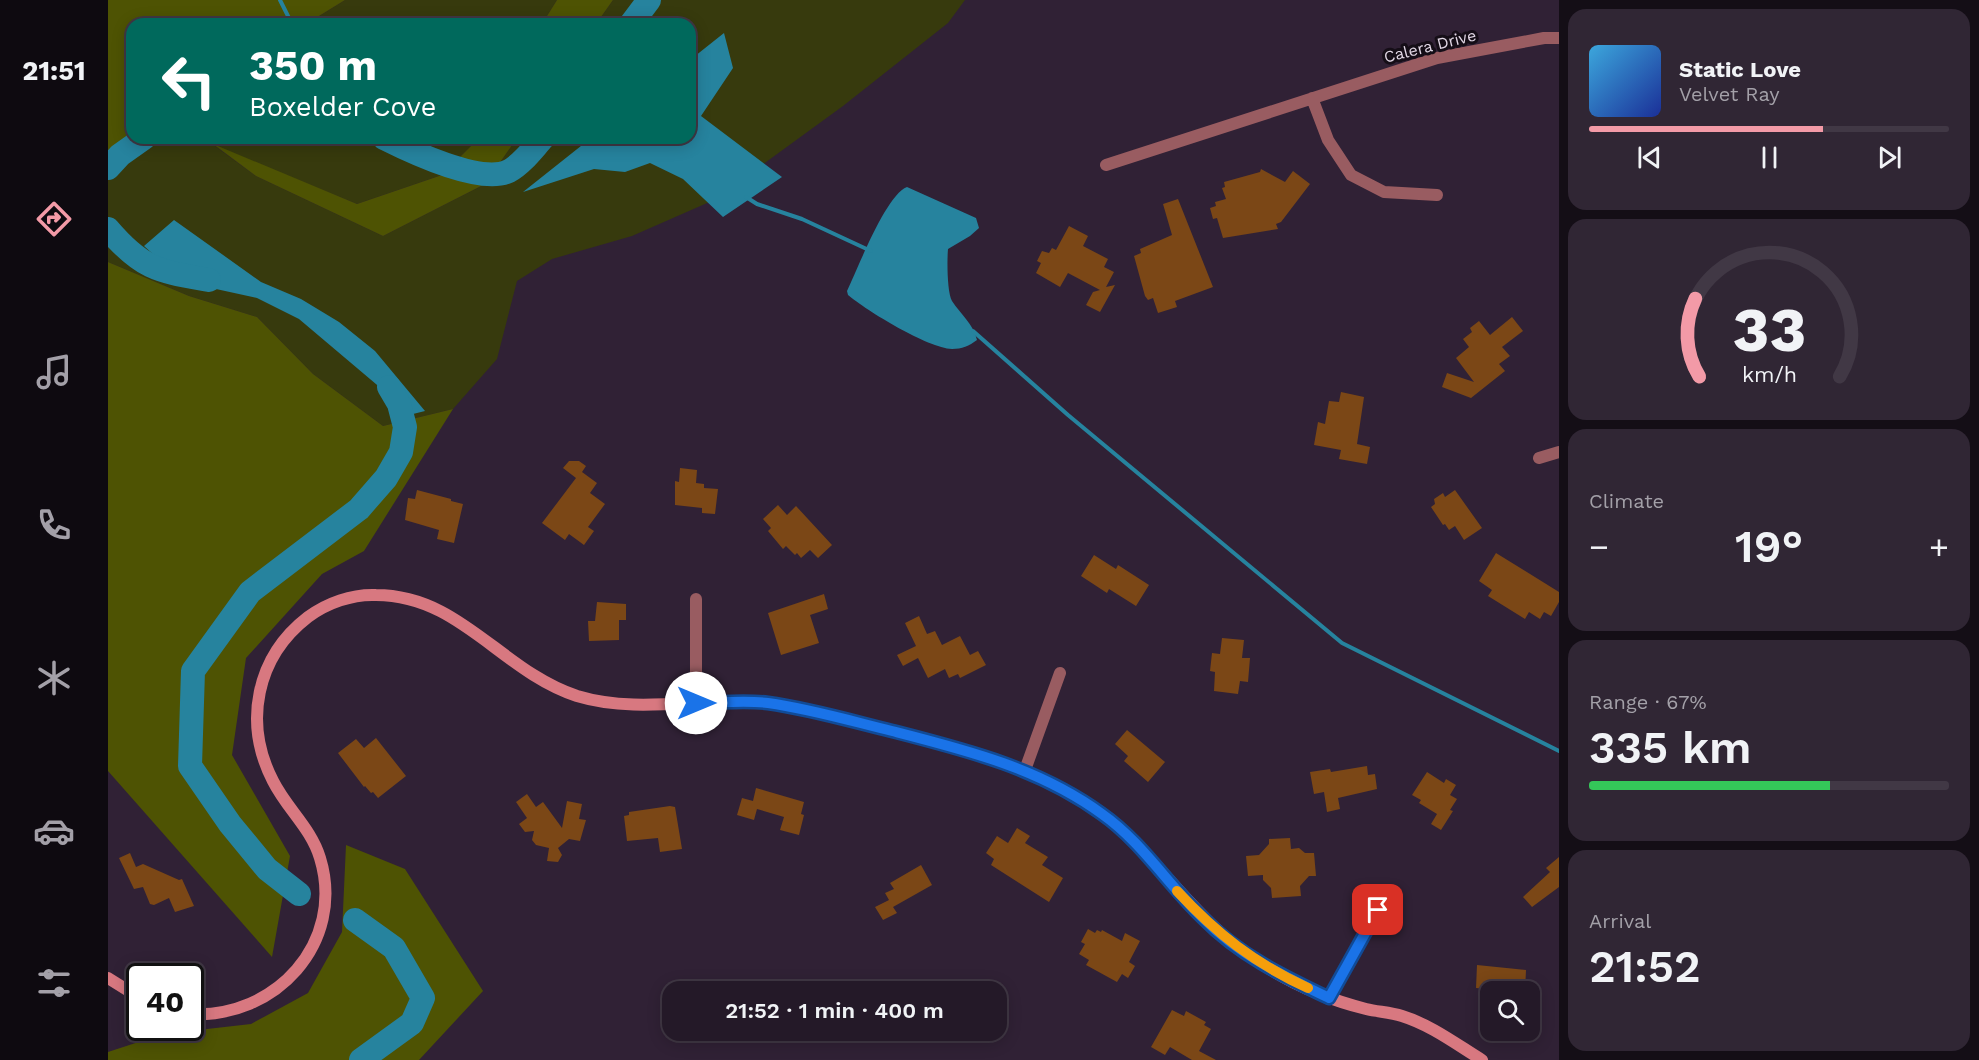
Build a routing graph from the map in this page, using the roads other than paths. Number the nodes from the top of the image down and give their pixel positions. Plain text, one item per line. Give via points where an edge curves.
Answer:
1 (1559, 38) edge
2 (1312, 98) junction
3 (1107, 165) dead end
4 (1437, 195) dead end
5 (1559, 452) edge
6 (1539, 458) dead end
7 (696, 598) dead end
8 (1060, 673) dead end
9 (696, 703) junction
10 (1024, 770) junction
11 (1387, 894) dead end
12 (108, 978) edge
13 (126, 989) edge
14 (1329, 998) junction
15 (204, 1013) edge
16 (1482, 1060) edge

1 - 2 street, Calera Drive via 1437,58
2 - 3 street, Calera Drive
2 - 4 street via 1328,140 1351,175 1384,192
5 - 6 street
7 - 9 street
8 - 10 street
9 - 10 street via 766,703 818,712
9 - 15 street via 639,706 576,695 537,678 448,614 420,600 363,594 309,616 273,655 261,682 256,725 261,752 274,783 312,837 322,862 325,888 319,932 295,972 271,993 233,1011
10 - 14 street via 1103,814 1131,838 1230,943 1273,972
11 - 14 street
12 - 13 street
14 - 16 street via 1402,1016 1433,1029

